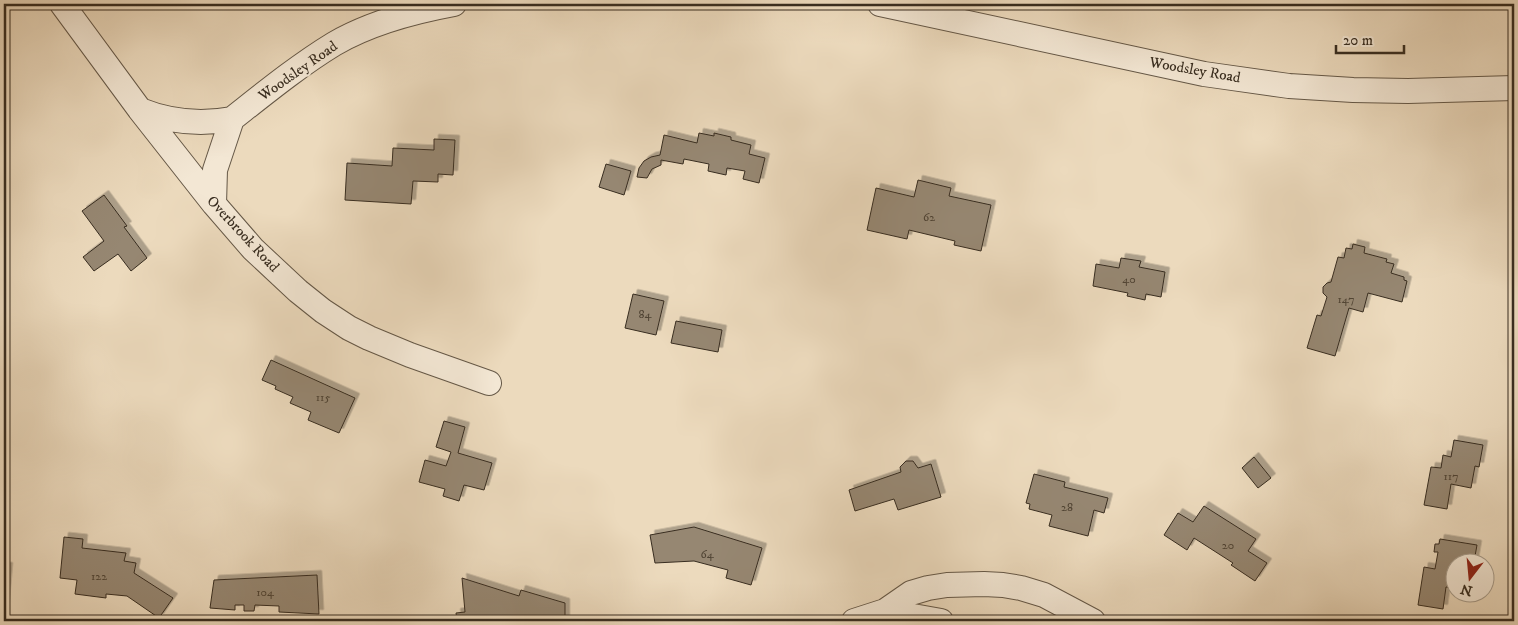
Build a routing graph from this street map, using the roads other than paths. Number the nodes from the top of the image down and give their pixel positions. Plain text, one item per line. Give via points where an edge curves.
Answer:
1 (62, 4) edge
2 (454, 4) edge
3 (880, 4) edge
4 (1514, 88) edge
5 (140, 110) junction
6 (232, 119) junction
7 (214, 204) junction
8 (489, 383) dead end
9 (885, 611) junction
10 (854, 621) edge
11 (941, 621) edge
12 (1093, 621) edge

1 - 5 street, Overbrook Road
2 - 6 street, Woodsley Road via 400,17 336,43 307,61
3 - 4 street, Woodsley Road via 1204,74 1289,86 1408,91
5 - 6 street via 189,122
5 - 7 street, Overbrook Road
6 - 7 street via 215,170
7 - 8 street, Overbrook Road via 253,249 322,311 348,328 410,355
9 - 10 street
9 - 11 street
9 - 12 street via 911,593 928,588 1003,585 1044,595

